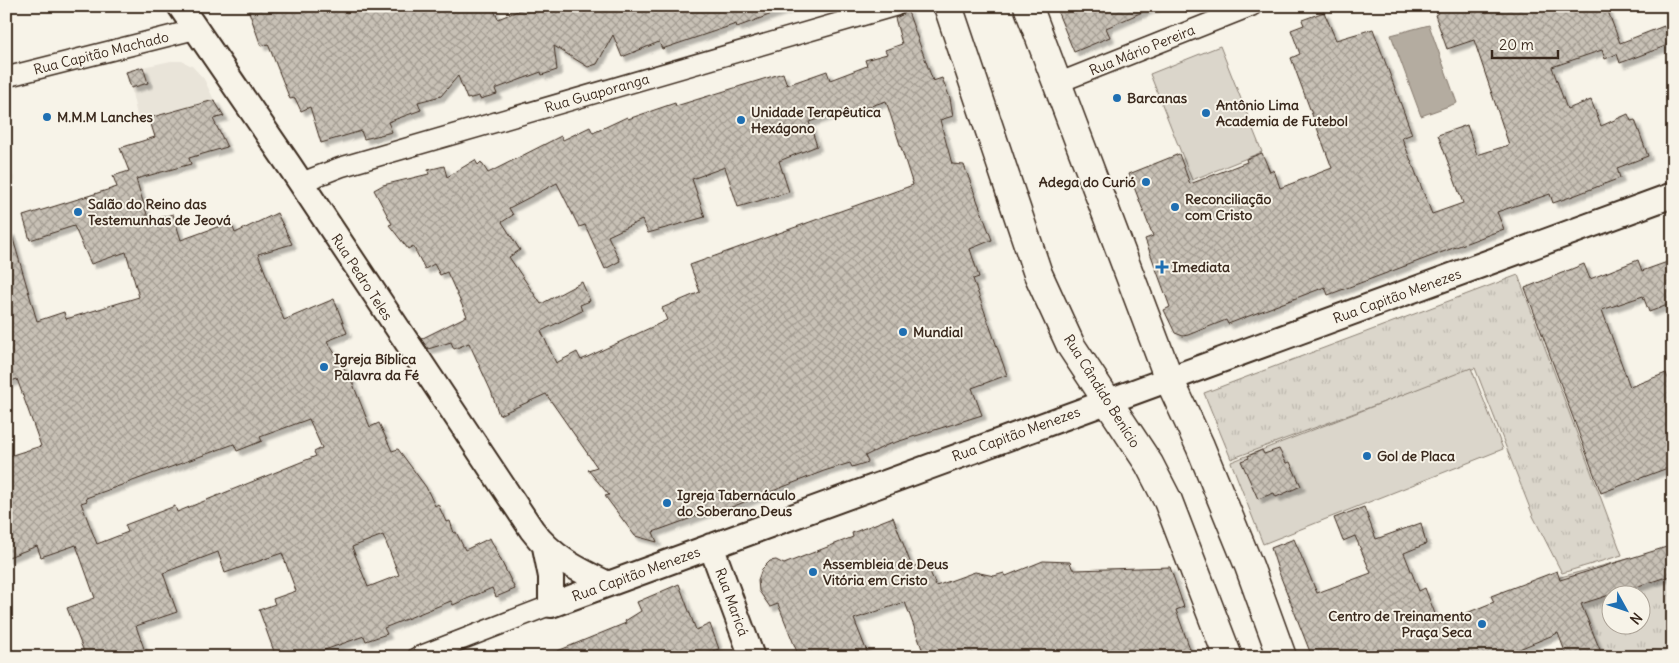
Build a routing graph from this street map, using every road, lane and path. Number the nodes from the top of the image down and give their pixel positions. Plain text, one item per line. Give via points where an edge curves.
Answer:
1 (180, 6) edge
2 (896, 6) edge
3 (948, 6) edge
4 (1028, 6) edge
5 (1252, 6) edge
6 (196, 29) junction
7 (6, 77) edge
8 (1058, 83) junction
9 (300, 183) junction
10 (1673, 195) edge
11 (1169, 378) junction
12 (1107, 401) junction
13 (712, 546) junction
14 (545, 547) junction
15 (608, 584) junction
16 (551, 605) junction
17 (417, 657) edge
18 (752, 657) edge
19 (1228, 657) edge
20 (1282, 657) edge

1 - 6 street, Rua Pedro Teles
2 - 9 street, Rua Guaporanga via 341,167
3 - 12 main road, Rua Cândido Benício via 1046,292 1071,346
4 - 8 main road
5 - 8 street, Rua Mário Pereira
6 - 7 street, Rua Capitão Machado
6 - 9 street, Rua Pedro Teles
8 - 11 main road
9 - 14 street, Rua Pedro Teles
10 - 11 street, Rua Capitão Menezes
11 - 12 street, Rua Capitão Menezes
11 - 20 main road via 1232,523
12 - 13 street, Rua Capitão Menezes
12 - 19 main road, Rua Cândido Benício via 1149,464 1168,501
13 - 15 street, Rua Capitão Menezes
13 - 18 street, Rua Maricá
14 - 15 street, Rua Pedro Teles via 570,565
14 - 16 street, Rua Pedro Teles via 551,576
15 - 16 street, Rua Capitão Menezes
16 - 17 street, Rua Capitão Menezes

